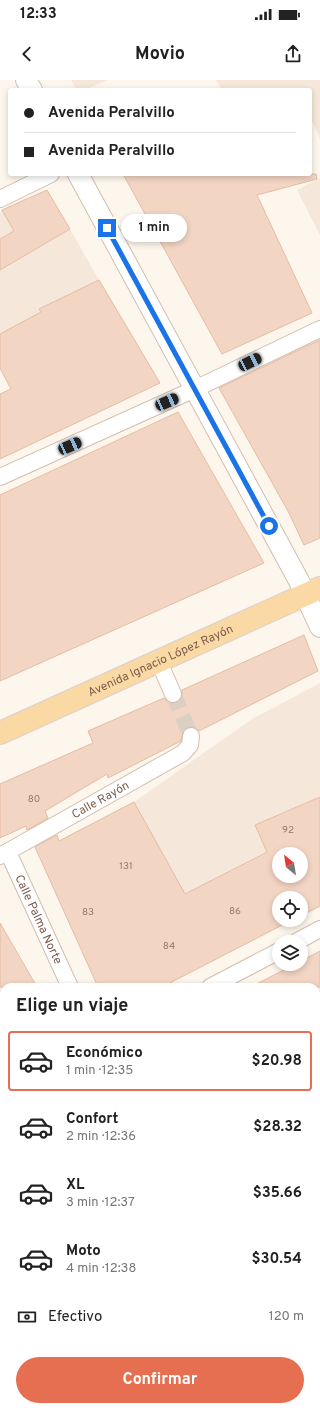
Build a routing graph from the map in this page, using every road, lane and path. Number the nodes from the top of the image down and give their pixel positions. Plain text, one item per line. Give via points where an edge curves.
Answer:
1 (47, 176) edge
2 (79, 176) edge
3 (0, 199) edge
4 (320, 329) edge
5 (195, 389) junction
6 (0, 478) edge
7 (313, 591) edge
8 (320, 627) edge
9 (159, 662) junction
10 (173, 694) tunnel mouth
11 (0, 733) edge
12 (191, 736) dead end
13 (4, 854) edge
14 (320, 929) edge
15 (308, 936) edge
16 (272, 955) edge
17 (68, 983) edge
18 (218, 983) edge

1 - 3 street
2 - 5 street
4 - 5 street
5 - 6 street
5 - 7 street
7 - 8 street
7 - 9 main road, Avenida Ignacio López Rayón
9 - 10 street
9 - 11 main road, Avenida Ignacio López Rayón
12 - 13 street, Calle Rayón via 190,745 183,753
13 - 17 street, Calle Palma Norte
14 - 15 street
16 - 18 street

